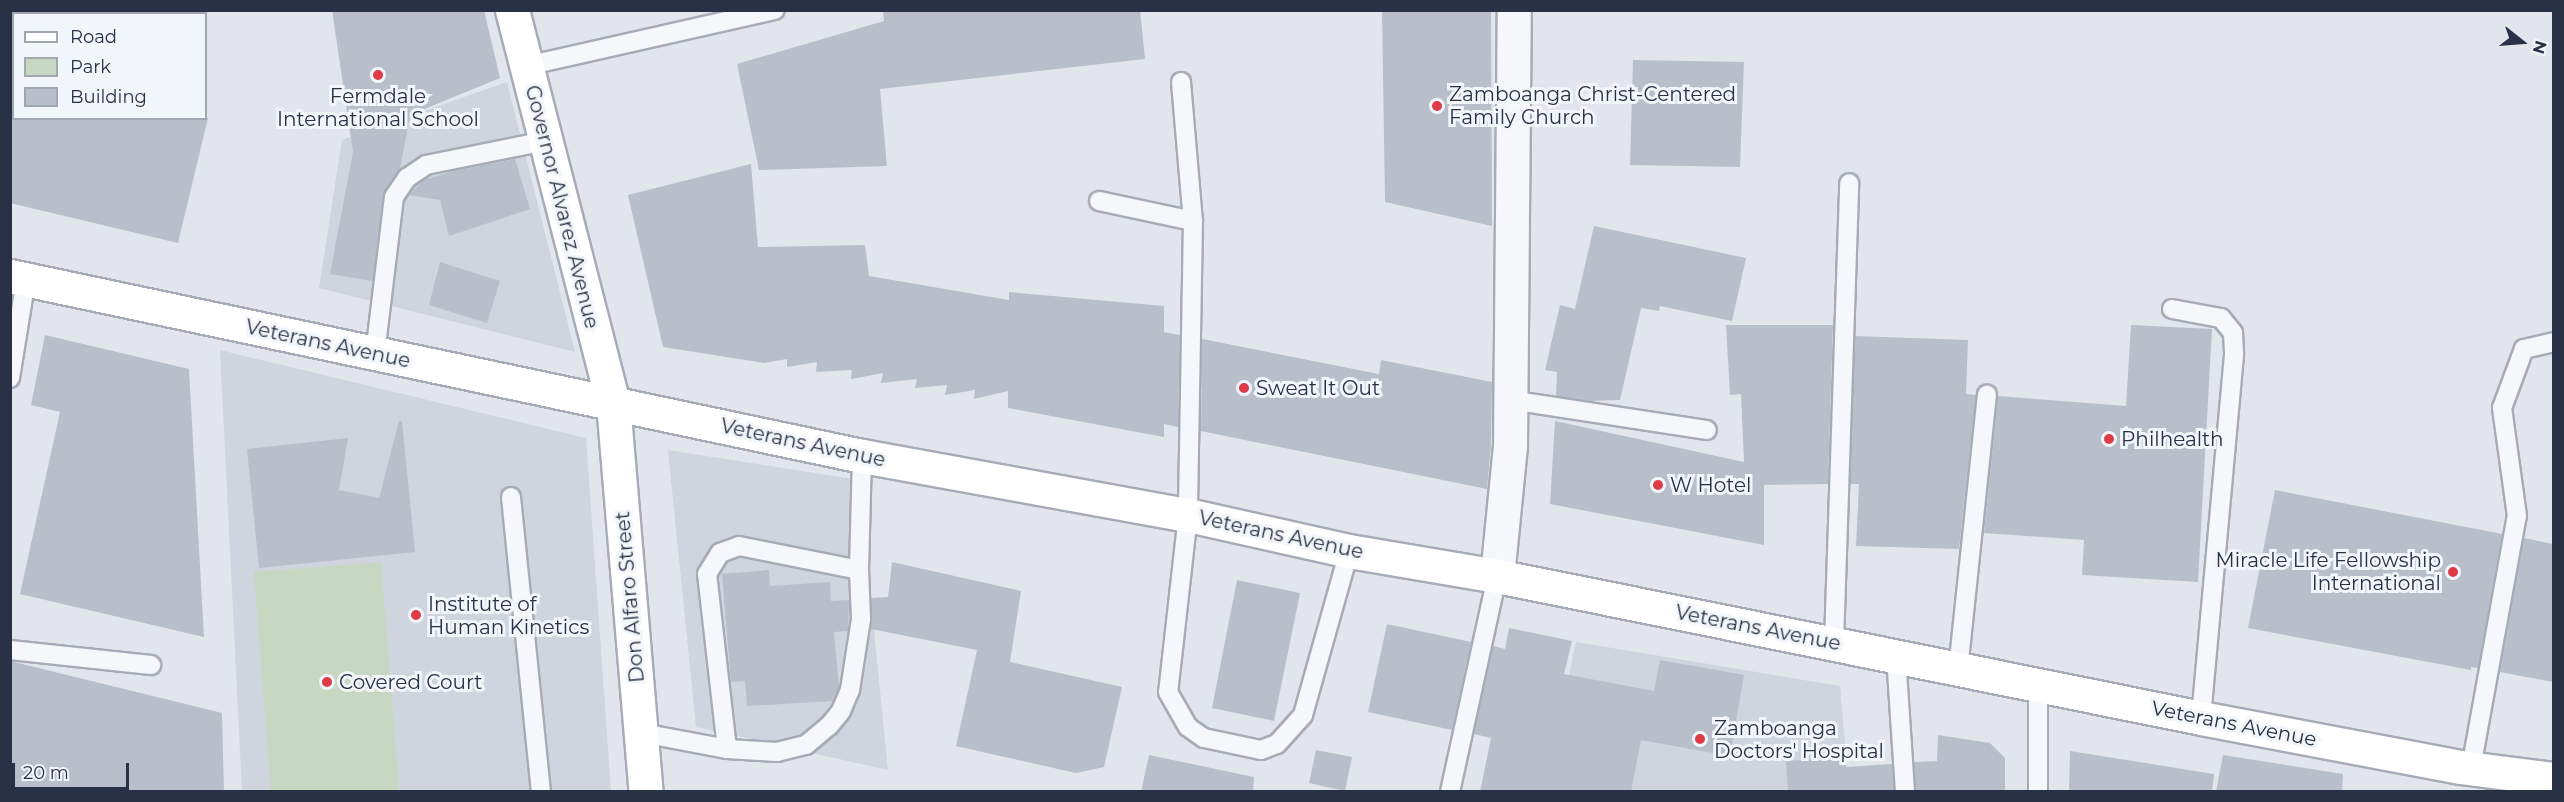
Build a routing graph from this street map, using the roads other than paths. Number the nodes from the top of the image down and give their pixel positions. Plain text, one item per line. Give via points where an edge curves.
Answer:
1 (512, 10) edge
2 (775, 10) edge
3 (1514, 10) edge
4 (526, 66) junction
5 (1181, 81) dead end
6 (545, 141) junction
7 (1849, 183) dead end
8 (1099, 201) dead end
9 (1193, 221) junction
10 (18, 277) edge
11 (2172, 309) dead end
12 (2553, 342) edge
13 (375, 354) junction
14 (10, 378) edge
15 (1987, 395) dead end
16 (1510, 400) junction
17 (613, 403) junction
18 (1707, 430) dead end
19 (862, 456) junction
20 (511, 497) dead end
21 (1188, 515) junction
22 (1349, 551) junction
23 (859, 570) junction
24 (1497, 576) junction
25 (1834, 643) junction
26 (10, 650) edge
27 (1896, 656) junction
28 (151, 665) dead end
29 (1958, 670) junction
30 (2038, 686) junction
31 (2202, 718) junction
32 (642, 733) junction
33 (726, 749) junction
34 (2470, 768) junction
35 (2553, 779) edge
36 (541, 792) edge
37 (646, 792) edge
38 (1450, 792) edge
39 (1905, 792) edge
40 (2038, 792) edge

1 - 4 main road, Governor Alvarez Avenue
2 - 4 lane
3 - 16 street
4 - 6 main road, Governor Alvarez Avenue
5 - 9 lane
6 - 13 lane via 426,165 407,178 394,197
6 - 17 main road, Governor Alvarez Avenue
7 - 25 lane
8 - 9 lane
9 - 21 lane
10 - 13 main road, Veterans Avenue
10 - 14 lane
11 - 31 lane via 2221,318 2233,333
12 - 34 lane via 2524,349 2502,408 2517,516
13 - 17 main road, Veterans Avenue
15 - 29 lane
16 - 18 lane
16 - 24 street via 1510,445
17 - 19 main road, Veterans Avenue
17 - 32 main road, Don Alfaro Street
19 - 21 main road, Veterans Avenue
19 - 23 lane
20 - 36 lane
21 - 22 main road, Veterans Avenue
21 - 22 lane via 1168,692 1188,727 1204,738 1261,750 1277,744 1303,716
22 - 24 main road, Veterans Avenue
23 - 33 lane via 861,619 850,690 841,711 806,745 777,752
23 - 33 lane via 739,546 720,553 706,573
24 - 25 main road, Veterans Avenue
24 - 38 lane
25 - 27 main road, Veterans Avenue
26 - 28 lane
27 - 29 main road, Veterans Avenue
27 - 39 lane
29 - 30 main road, Veterans Avenue
30 - 31 main road, Veterans Avenue
30 - 40 lane
31 - 34 main road, Veterans Avenue
32 - 33 lane
32 - 37 main road, Don Alfaro Street
34 - 35 main road, Veterans Avenue

